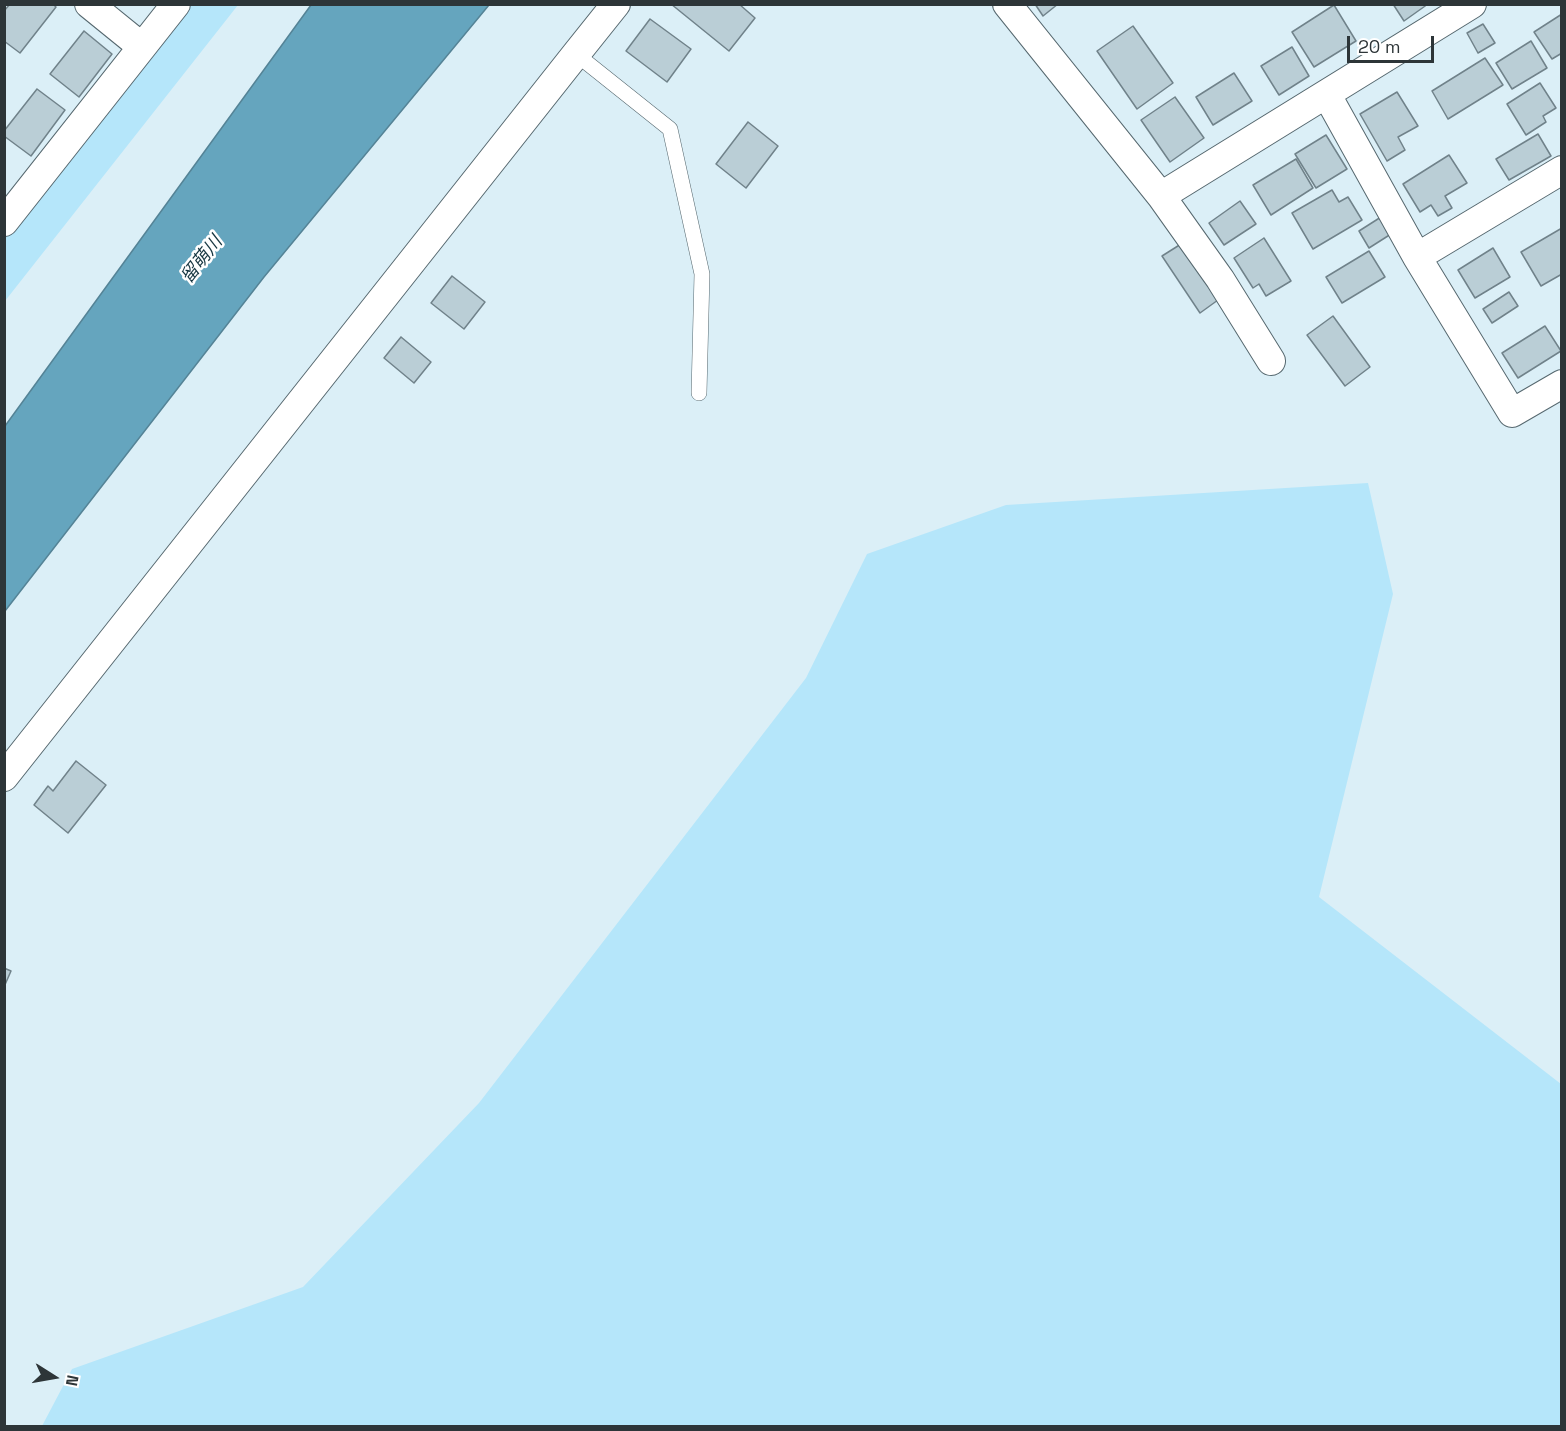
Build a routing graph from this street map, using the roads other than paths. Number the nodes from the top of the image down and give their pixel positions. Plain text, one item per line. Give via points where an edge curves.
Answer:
1 (89, 4) edge
2 (176, 4) edge
3 (616, 4) edge
4 (1006, 4) edge
5 (1472, 4) edge
6 (142, 47) junction
7 (576, 54) junction
8 (1327, 95) junction
9 (1562, 170) edge
10 (14, 191) edge
11 (1161, 196) junction
12 (4, 222) edge
13 (1417, 257) junction
14 (1271, 361) dead end
15 (1562, 384) edge
16 (699, 393) dead end
17 (4, 777) edge

1 - 6 street
2 - 6 street
3 - 7 street
4 - 11 street
5 - 8 street
6 - 10 street
7 - 16 lane via 670,129 702,274
7 - 17 street
8 - 11 street
8 - 13 street
9 - 13 street
10 - 12 street
11 - 14 street via 1220,279
13 - 15 street via 1512,413

